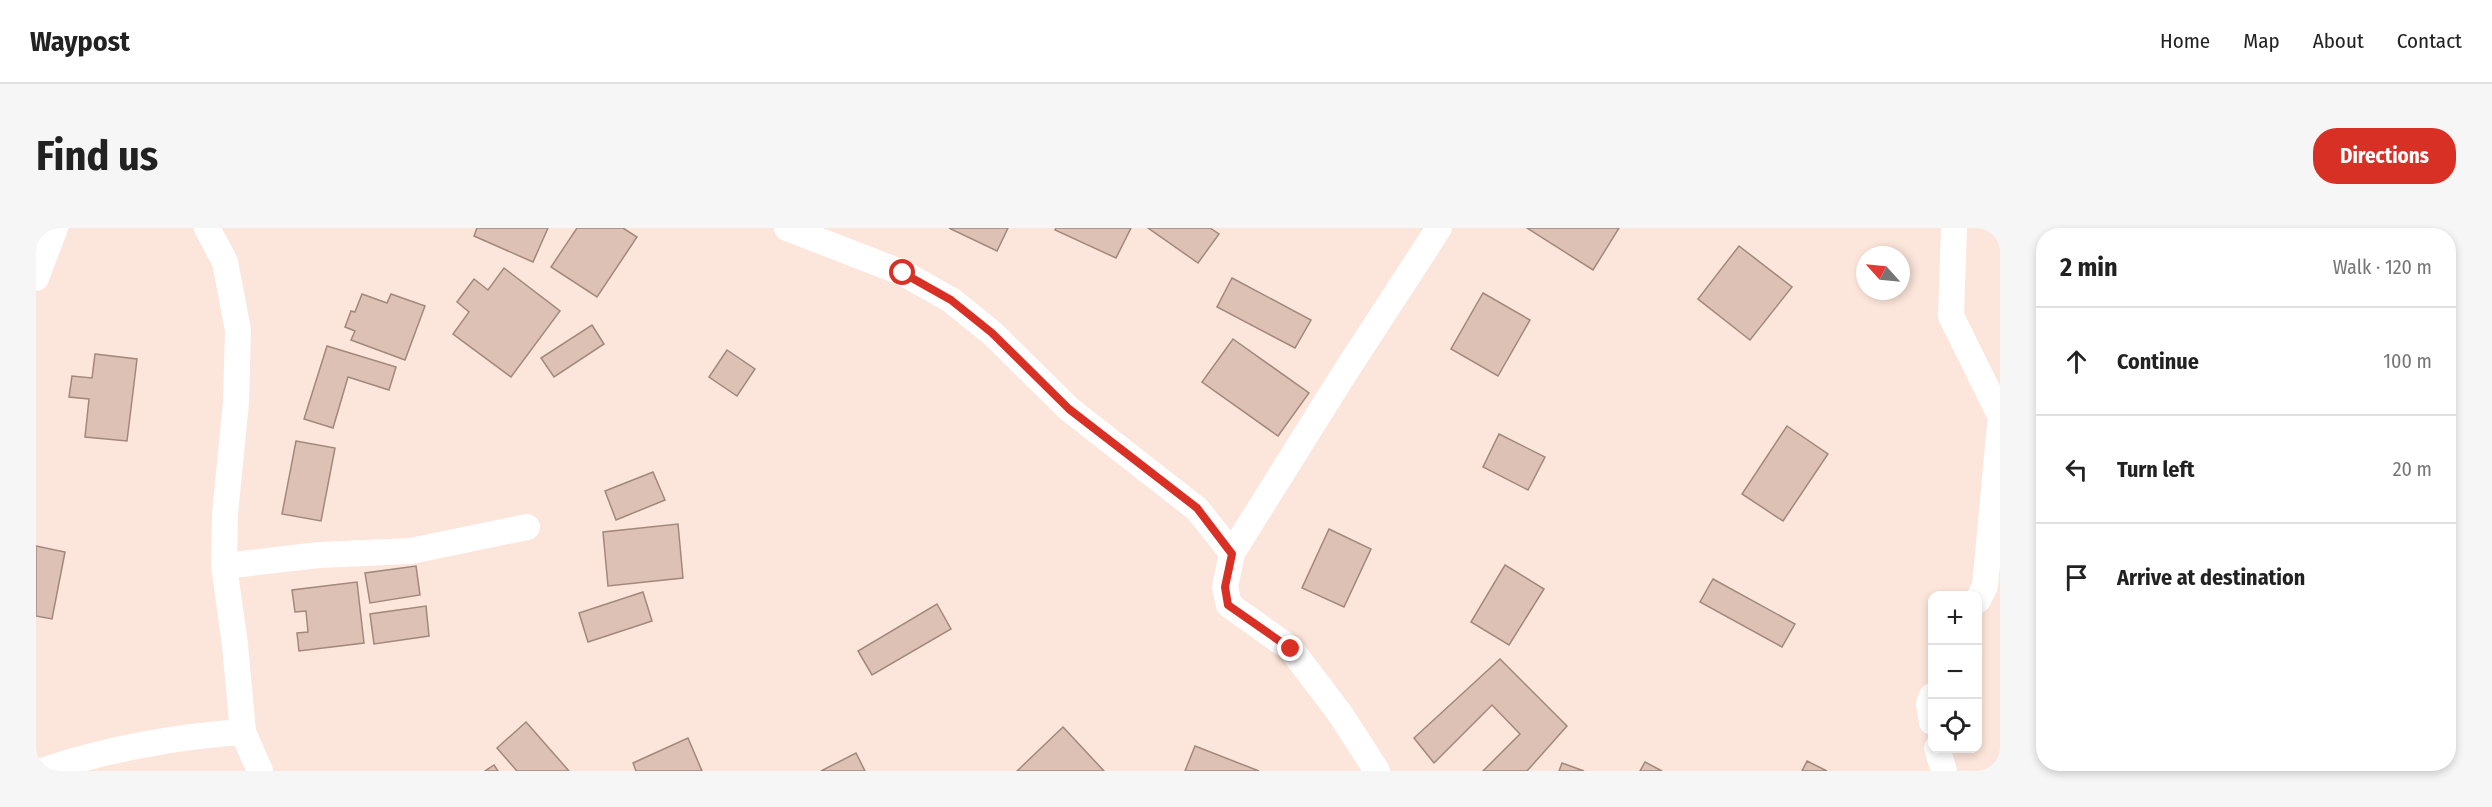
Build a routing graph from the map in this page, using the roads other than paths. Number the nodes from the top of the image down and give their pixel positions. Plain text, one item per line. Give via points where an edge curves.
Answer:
1 (55, 228) edge
2 (207, 228) edge
3 (787, 228) edge
4 (1439, 228) edge
5 (1954, 228) edge
6 (36, 278) edge
7 (2000, 415) edge
8 (2000, 425) edge
9 (527, 527) dead end
10 (1232, 554) junction
11 (224, 566) junction
12 (1982, 591) edge
13 (243, 732) junction
14 (1939, 753) edge
15 (42, 771) edge
16 (260, 771) edge
17 (1377, 771) edge
18 (1944, 771) edge

1 - 6 street
2 - 11 street via 225,262 238,330
3 - 10 street via 903,273 951,300 992,333 1069,409 1197,508
4 - 10 street
5 - 7 street via 1951,316
8 - 12 street
9 - 11 street via 411,551 319,555
10 - 17 street via 1225,587 1228,605 1291,649
11 - 13 street
13 - 15 street via 206,734 73,760
13 - 16 street
14 - 18 street

